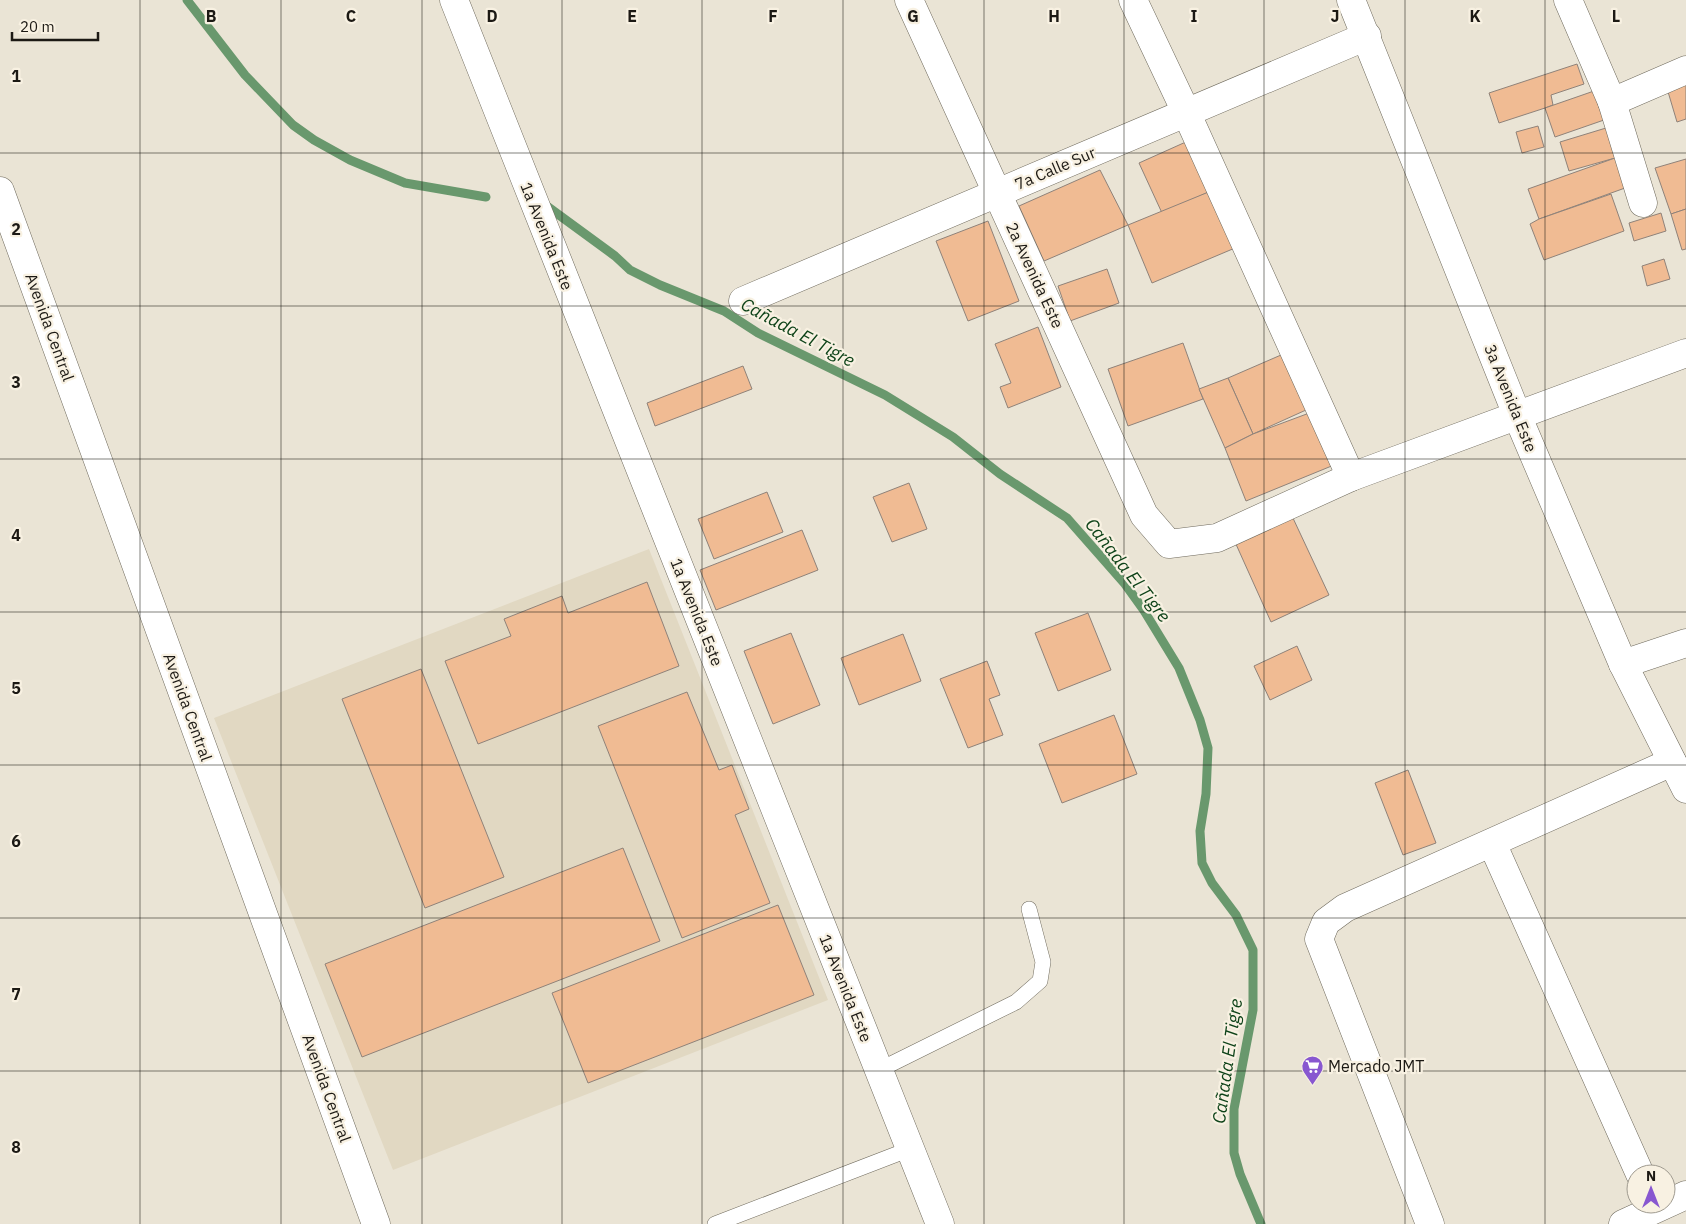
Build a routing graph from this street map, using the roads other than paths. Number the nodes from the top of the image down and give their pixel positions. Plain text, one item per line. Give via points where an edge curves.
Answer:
1 (454, 0) edge
2 (909, 0) edge
3 (1133, 0) edge
4 (1351, 0) edge
5 (1568, 0) edge
6 (1366, 36) junction
7 (1686, 70) edge
8 (1612, 102) junction
9 (1186, 112) junction
10 (0, 191) edge
11 (997, 192) junction
12 (1643, 203) dead end
13 (743, 300) dead end
14 (1686, 353) edge
15 (1517, 415) junction
16 (1351, 477) junction
17 (1686, 644) edge
18 (1623, 664) junction
19 (1672, 762) junction
20 (1686, 789) edge
21 (1492, 843) junction
22 (1029, 909) dead end
23 (879, 1070) junction
24 (910, 1149) junction
25 (1636, 1164) edge
26 (1651, 1214) edge
27 (376, 1224) edge
28 (715, 1224) edge
29 (940, 1224) edge
30 (1430, 1224) edge
31 (1623, 1224) edge

1 - 23 street, 1a Avenida Este
2 - 11 street, 2a Avenida Este
3 - 9 street
4 - 6 street, 3a Avenida Este
5 - 8 street
6 - 9 street, 7a Calle Sur
6 - 15 street, 3a Avenida Este
7 - 8 street
8 - 12 street
9 - 11 street, 7a Calle Sur
9 - 16 street
10 - 27 street, Avenida Central
11 - 13 street, 7a Calle Sur
11 - 16 street, 2a Avenida Este via 1144,515 1169,544 1217,538
14 - 15 street
15 - 16 street
15 - 18 street, 3a Avenida Este
17 - 18 street
18 - 19 street, 3a Avenida Este
19 - 20 street, 3a Avenida Este
19 - 21 street
21 - 25 street
21 - 30 street via 1345,908 1326,922 1319,939
22 - 23 lane via 1043,962 1040,981 1016,1002
23 - 24 street, 1a Avenida Este
24 - 28 lane
24 - 29 street, 1a Avenida Este
26 - 31 street

